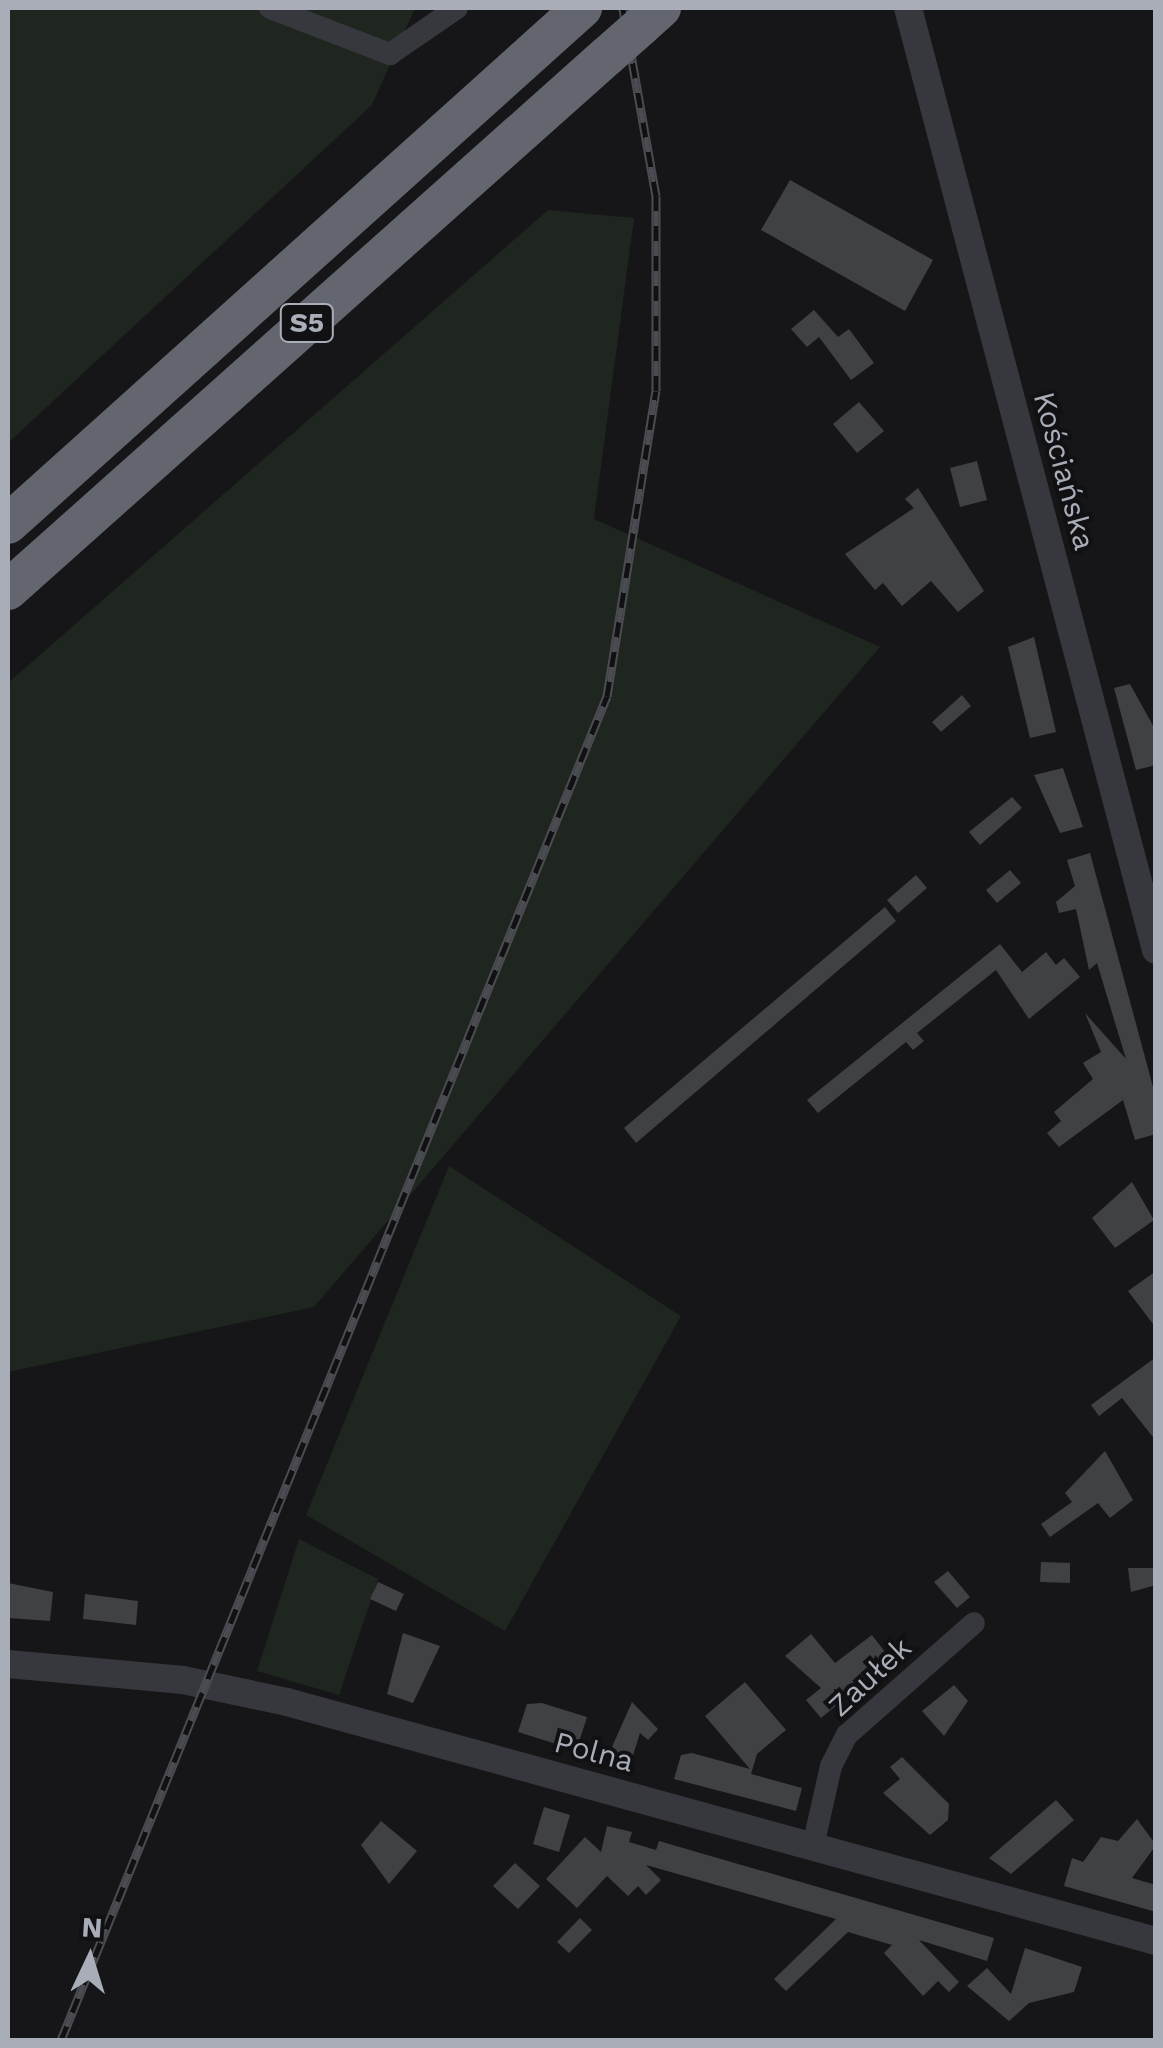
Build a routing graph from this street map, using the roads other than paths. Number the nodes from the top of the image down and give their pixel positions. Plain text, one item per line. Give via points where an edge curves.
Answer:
1 (270, 8) edge
2 (457, 8) edge
3 (582, 8) edge
4 (908, 8) edge
5 (651, 17) edge
6 (8, 524) edge
7 (8, 590) edge
8 (1156, 950) edge
9 (974, 1624) dead end
10 (8, 1664) edge
11 (813, 1846) junction
12 (1156, 1941) edge

1 - 2 street via 390,54
3 - 6 highway, S5
4 - 8 street, Kościańska
5 - 7 highway, S5, bridge
9 - 11 street, Zaułek via 847,1734 831,1766
10 - 11 street, Polna via 183,1680 287,1702
11 - 12 street, Polna

